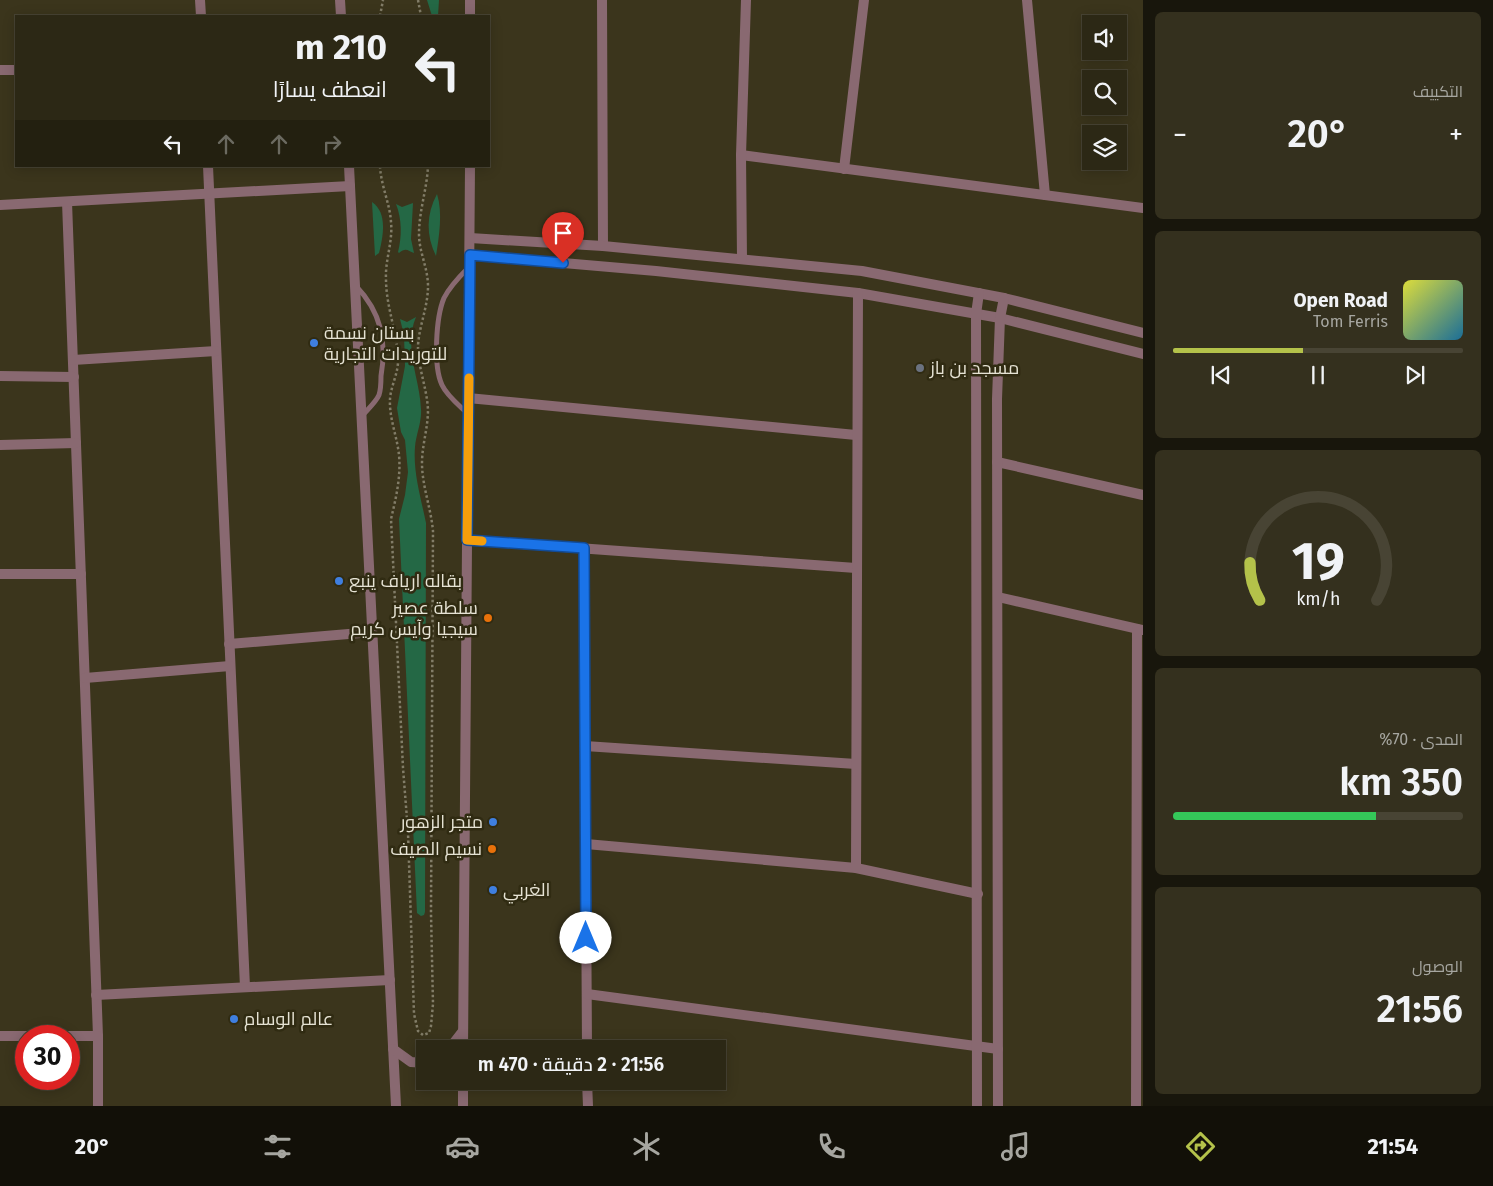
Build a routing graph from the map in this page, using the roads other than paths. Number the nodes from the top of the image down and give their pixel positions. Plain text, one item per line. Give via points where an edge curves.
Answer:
1 (200, 0) edge
2 (340, 0) edge
3 (470, 0) edge
4 (602, 0) edge
5 (746, 0) edge
6 (864, 0) edge
7 (1027, 0) edge
8 (201, 15) edge
9 (341, 15) edge
10 (470, 15) edge
11 (0, 70) edge
12 (15, 70) edge
13 (741, 155) junction
14 (208, 167) edge
15 (349, 167) edge
16 (470, 167) edge
17 (844, 169) junction
18 (350, 186) junction
19 (209, 194) junction
20 (1045, 195) junction
21 (67, 202) junction
22 (0, 206) edge
23 (1143, 208) edge
24 (470, 238) junction
25 (603, 246) junction
26 (470, 255) junction
27 (742, 258) junction
28 (470, 266) junction
29 (355, 285) junction
30 (858, 293) junction
31 (979, 293) junction
32 (1004, 298) junction
33 (976, 314) junction
34 (1000, 318) junction
35 (1143, 333) edge
36 (216, 351) junction
37 (1143, 354) edge
38 (73, 360) junction
39 (0, 376) edge
40 (74, 377) junction
41 (468, 398) junction
42 (468, 414) junction
43 (362, 417) junction
44 (856, 435) junction
45 (76, 443) junction
46 (0, 445) edge
47 (998, 462) junction
48 (1143, 495) edge
49 (467, 540) junction
50 (584, 548) junction
51 (856, 568) junction
52 (0, 574) edge
53 (81, 574) junction
54 (998, 597) junction
55 (1140, 630) edge
56 (372, 632) junction
57 (229, 644) junction
58 (230, 666) junction
59 (85, 678) junction
60 (585, 746) junction
61 (856, 764) junction
62 (1140, 766) edge
63 (586, 844) junction
64 (856, 868) junction
65 (978, 894) junction
66 (1140, 941) edge
67 (390, 980) junction
68 (244, 987) junction
69 (587, 994) junction
70 (96, 995) junction
71 (463, 1031) junction
72 (0, 1036) edge
73 (98, 1036) junction
74 (456, 1040) edge
75 (463, 1040) edge
76 (587, 1040) edge
77 (978, 1048) junction
78 (393, 1049) junction
79 (998, 1049) junction
80 (416, 1062) edge
81 (1139, 1084) edge
82 (463, 1090) edge
83 (587, 1090) edge
84 (98, 1106) edge
85 (396, 1106) edge
86 (463, 1106) edge
87 (588, 1106) edge
88 (978, 1106) edge
89 (998, 1106) edge
90 (1136, 1106) edge

1 - 8 street
2 - 9 street
3 - 10 street
4 - 25 street
5 - 13 street
6 - 17 street
7 - 20 street
11 - 12 street
13 - 17 street
13 - 27 street
14 - 19 street
15 - 18 street
16 - 24 street
17 - 20 street
18 - 19 street
18 - 29 street
19 - 21 street
19 - 36 street
20 - 23 street
21 - 22 street
21 - 38 street
24 - 25 street
24 - 26 street
25 - 27 street
26 - 28 street
26 - 30 street
27 - 31 street via 862,271
28 - 41 street
28 - 42 lane via 444,298 436,345 442,386
29 - 43 street
29 - 43 lane via 378,316 383,341 378,395
30 - 33 street
30 - 44 street
31 - 32 street
31 - 33 street
32 - 34 street
32 - 35 street
33 - 34 street
33 - 65 street
34 - 37 street
34 - 47 street
36 - 38 street
36 - 57 street
38 - 40 street
39 - 40 street
40 - 45 street
41 - 42 street
41 - 44 street
42 - 49 street
43 - 56 street
44 - 51 street
45 - 46 street
45 - 53 street
47 - 48 street
47 - 54 street
49 - 50 street
49 - 71 street
50 - 51 street
50 - 60 street
51 - 61 street
52 - 53 street
53 - 59 street
54 - 55 street
54 - 79 street
55 - 62 street
56 - 57 street
56 - 67 street
57 - 58 street
58 - 59 street
58 - 68 street
59 - 70 street
60 - 61 street
60 - 63 street
61 - 64 street
62 - 66 street
63 - 64 street
63 - 69 street
64 - 65 street
65 - 77 street
66 - 81 street
67 - 68 street
67 - 78 street
68 - 70 street
69 - 76 street
69 - 77 street
70 - 73 street
71 - 74 street
71 - 75 street
72 - 73 street
73 - 84 street
77 - 79 street
77 - 88 street
78 - 80 street
78 - 85 street
79 - 89 street
81 - 90 street
82 - 86 street
83 - 87 street

